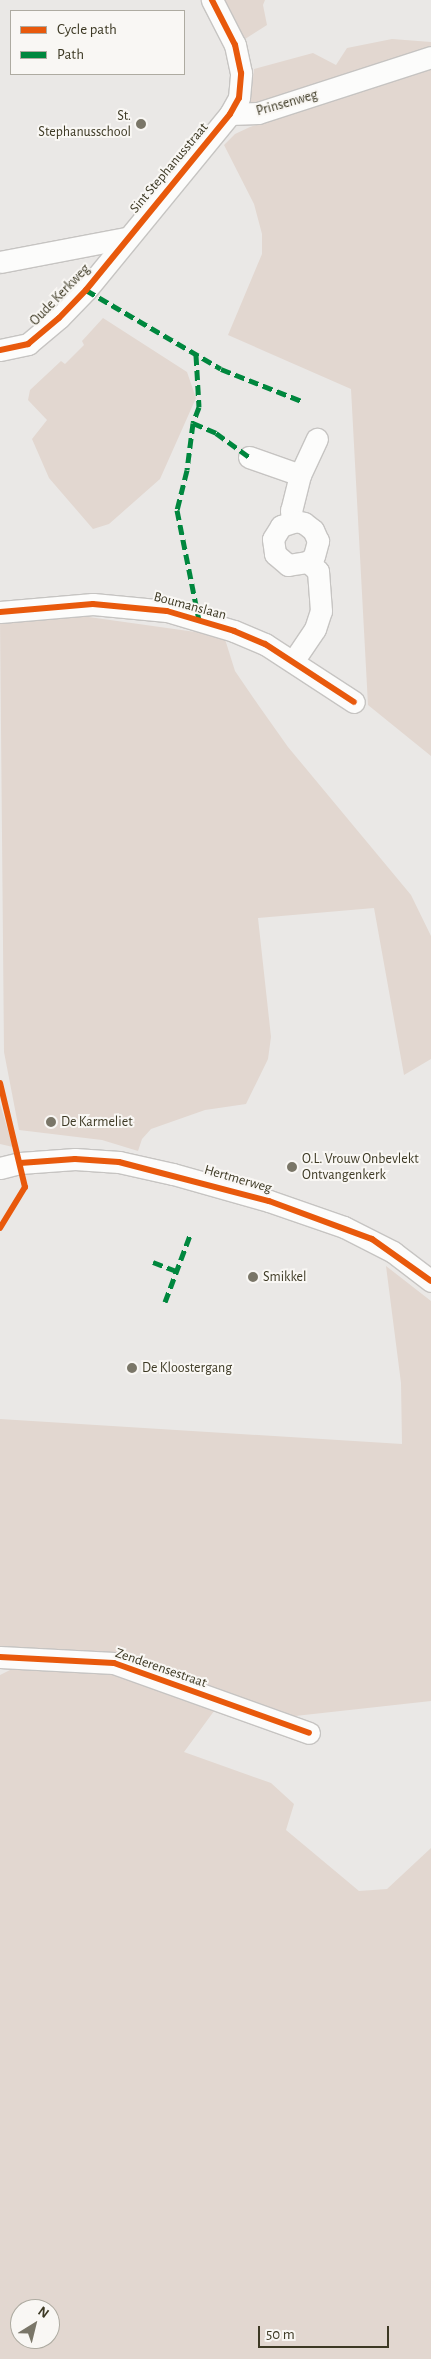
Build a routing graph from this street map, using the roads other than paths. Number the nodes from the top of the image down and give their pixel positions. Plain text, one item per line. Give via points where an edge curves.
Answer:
1 (212, 0) edge
2 (431, 57) edge
3 (230, 114) junction
4 (126, 238) junction
5 (0, 262) edge
6 (0, 350) edge
7 (317, 439) dead end
8 (249, 456) dead end
9 (300, 475) junction
10 (292, 522) junction
11 (308, 562) junction
12 (0, 612) edge
13 (294, 660) junction
14 (354, 702) dead end
15 (0, 1168) edge
16 (428, 1272) edge
17 (0, 1656) edge
18 (309, 1733) dead end

1 - 3 street, Prinsenweg via 235,45 241,73 239,98
2 - 3 street, Prinsenweg via 258,113
3 - 4 street, Sint Stephanusstraat
4 - 5 street
4 - 6 street, Oude Kerkweg via 86,290 36,339 17,348
7 - 9 street
8 - 9 street
9 - 10 street via 291,510
10 - 11 street via 304,523 317,537 317,549
10 - 11 street via 275,532 272,547 288,565
11 - 13 street via 318,571 322,611 316,629
12 - 13 street, Boumanslaan via 93,604 142,607 234,631
13 - 14 street, Boumanslaan
15 - 16 street, Hertmerweg via 20,1163 75,1159 119,1162 173,1174 331,1221 372,1239
17 - 18 street, Zenderensestraat via 114,1663

